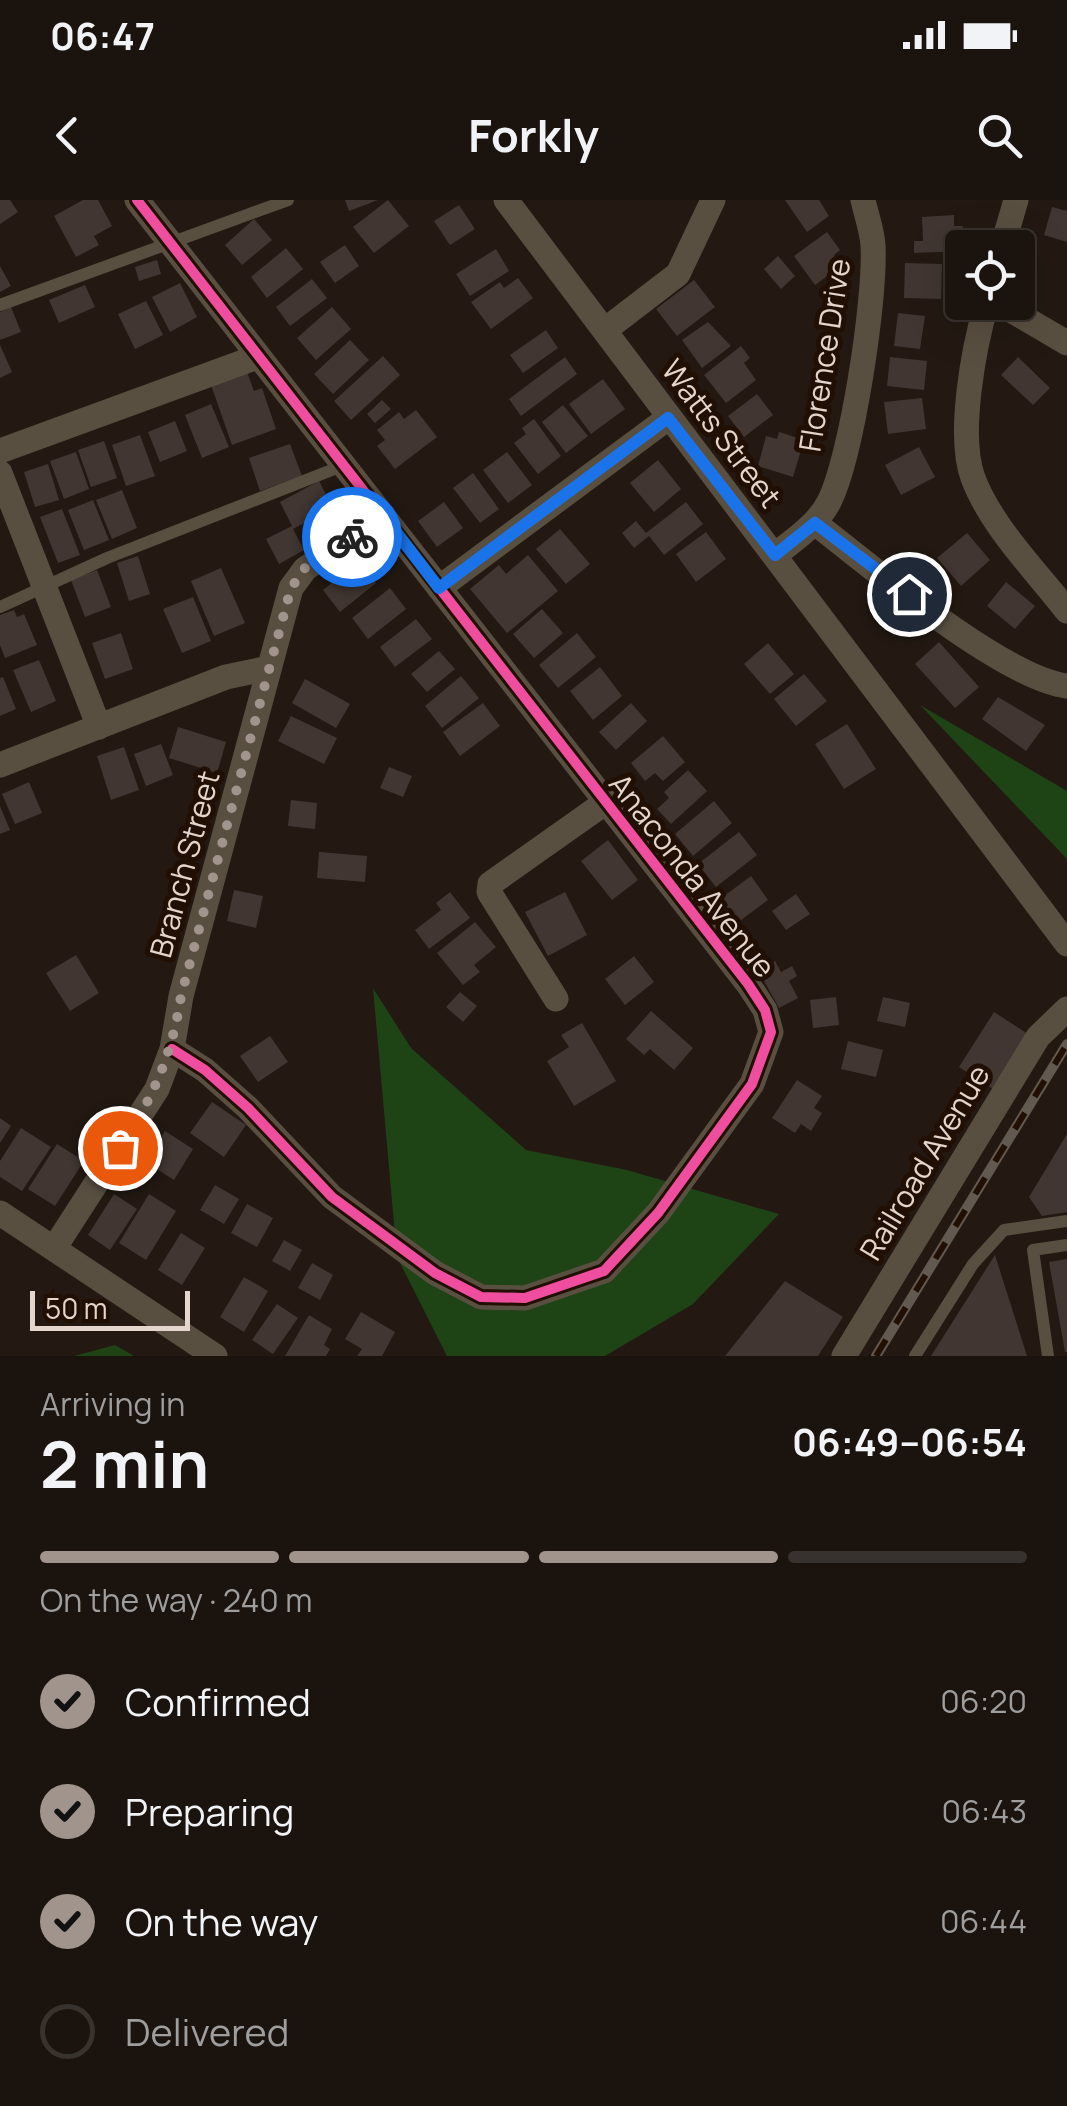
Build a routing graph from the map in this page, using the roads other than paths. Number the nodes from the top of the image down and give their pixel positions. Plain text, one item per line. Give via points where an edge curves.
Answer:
1 (137, 200) edge
2 (288, 200) edge
3 (506, 200) edge
4 (713, 200) edge
5 (863, 200) edge
6 (1016, 200) edge
7 (1007, 230) edge
8 (172, 245) junction
9 (0, 305) edge
10 (982, 320) edge
11 (1028, 320) edge
12 (605, 330) junction
13 (1067, 342) edge
14 (257, 357) junction
15 (668, 418) junction
16 (0, 450) edge
17 (342, 466) junction
18 (0, 473) edge
19 (383, 515) junction
20 (815, 523) junction
21 (775, 555) junction
22 (42, 586) junction
23 (439, 588) junction
24 (0, 607) edge
25 (1067, 611) edge
26 (269, 668) junction
27 (1067, 686) edge
28 (99, 727) junction
29 (0, 765) edge
30 (606, 802) junction
31 (1067, 944) edge
32 (556, 999) dead end
33 (1067, 1009) edge
34 (172, 1049) junction
35 (0, 1213) edge
36 (1067, 1222) edge
37 (1067, 1246) edge
38 (54, 1247) junction
39 (216, 1356) edge
40 (844, 1356) edge
41 (915, 1356) edge
42 (1048, 1356) edge

1 - 8 street, Anaconda Avenue
2 - 8 lane
3 - 12 street, Watts Street
4 - 12 street via 678,274
5 - 20 street, Florence Drive via 873,245 864,349 849,435 830,501
6 - 7 street
8 - 9 lane
8 - 14 street, Anaconda Avenue
10 - 25 street via 974,345 972,477
11 - 13 street
12 - 15 street, Watts Street
14 - 16 street
14 - 17 street, Anaconda Avenue
15 - 21 street, Watts Street
15 - 23 street
17 - 19 street, Anaconda Avenue
17 - 22 lane
18 - 22 street
19 - 23 street, Anaconda Avenue
19 - 26 street, Branch Street via 305,568 291,588
20 - 21 street, Florence Drive
20 - 27 street via 960,632 1047,684
21 - 31 street, Watts Street
22 - 24 lane
22 - 28 street
23 - 30 street, Anaconda Avenue
26 - 28 street via 226,677
26 - 34 street, Branch Street
28 - 29 street
30 - 32 street via 490,884
30 - 34 street, Anaconda Avenue via 748,984 771,1032 752,1084 658,1213 604,1272 525,1298 481,1297 435,1273 332,1196 248,1108
33 - 40 street, Railroad Avenue via 1038,1037
34 - 38 street, Branch Street via 148,1104
35 - 38 street
36 - 41 lane via 1004,1230 973,1264
37 - 42 lane via 1034,1250
38 - 39 street

